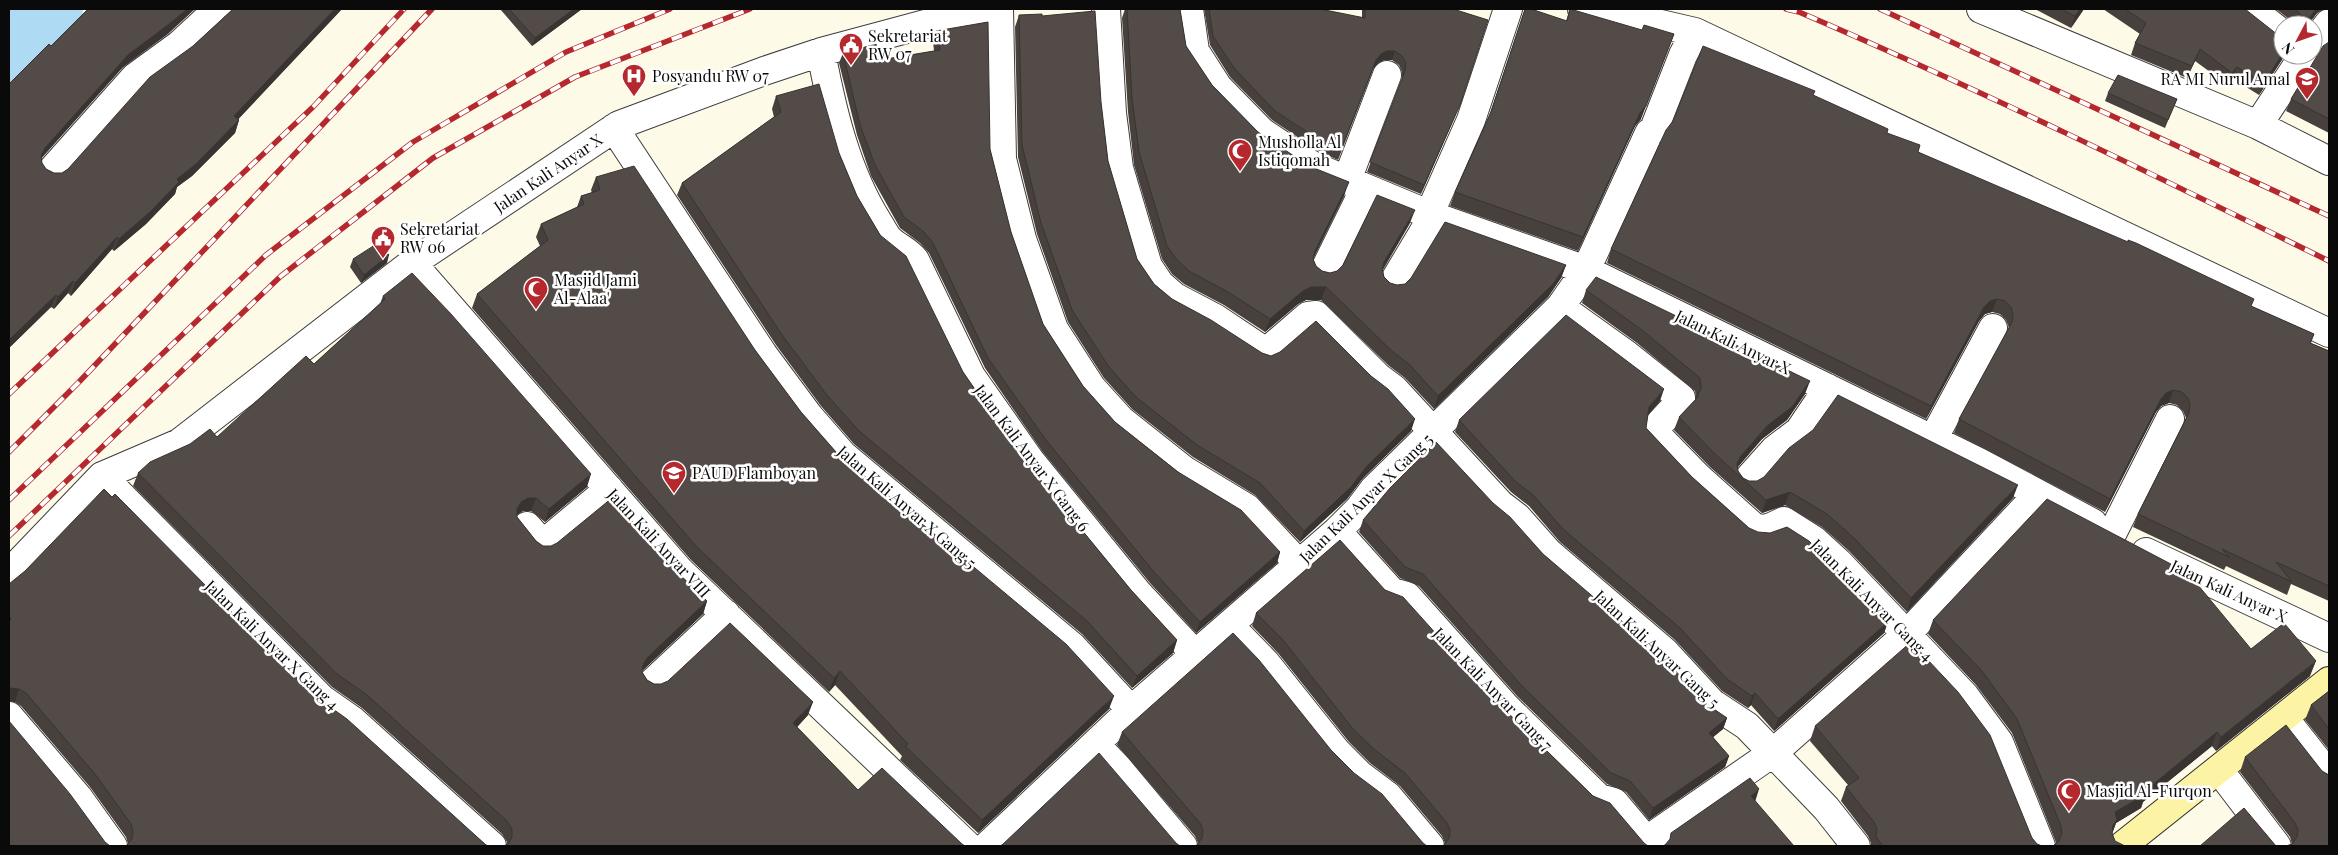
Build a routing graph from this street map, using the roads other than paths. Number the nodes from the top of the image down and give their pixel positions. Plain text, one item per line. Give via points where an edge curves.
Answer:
1 (218, 9) edge
2 (981, 9) edge
3 (999, 9) edge
4 (1106, 9) edge
5 (1189, 9) edge
6 (1508, 9) edge
7 (1582, 9) edge
8 (1981, 9) edge
9 (2251, 9) edge
10 (2273, 26) edge
11 (1696, 32) junction
12 (821, 52) junction
13 (2297, 65) edge
14 (1387, 75) dead end
15 (2258, 125) junction
16 (614, 128) junction
17 (2329, 161) edge
18 (52, 170) edge
19 (1356, 184) junction
20 (1431, 216) junction
21 (412, 263) junction
22 (1586, 270) junction
23 (1324, 271) edge
24 (1393, 283) edge
25 (1560, 307) junction
26 (1993, 328) dead end
27 (2329, 333) edge
28 (1828, 388) junction
29 (2170, 419) dead end
30 (1434, 432) junction
31 (1932, 441) junction
32 (102, 476) junction
33 (1748, 479) edge
34 (609, 489) junction
35 (2038, 494) junction
36 (527, 526) edge
37 (1337, 531) junction
38 (2112, 534) junction
39 (1299, 564) junction
40 (9, 573) edge
41 (726, 614) junction
42 (1229, 625) junction
43 (1907, 634) junction
44 (2329, 638) edge
45 (1196, 655) junction
46 (2329, 681) edge
47 (653, 682) edge
48 (1131, 710) junction
49 (9, 716) edge
50 (2284, 718) junction
51 (1095, 744) junction
52 (1774, 752) junction
53 (2219, 770) junction
54 (2329, 775) edge
55 (1649, 843) edge
56 (113, 846) edge
57 (492, 846) edge
58 (968, 846) edge
59 (987, 846) edge
60 (1183, 846) edge
61 (1430, 846) edge
62 (1856, 846) edge
63 (2041, 846) edge
64 (2122, 846) edge
65 (2277, 846) edge

1 - 18 street via 135,77
2 - 12 street, Jalan Kali Anyar X
3 - 39 street via 1002,159 1022,239 1054,329 1092,388 1120,420 1184,470 1247,508
4 - 30 street, Jalan Kali Anyar Gang 5 via 1119,168 1148,266 1160,284 1175,298 1215,318 1266,352 1308,316 1316,315
5 - 19 street, Jalan Kali Anyar X via 1195,51 1218,87 1262,132 1313,166
6 - 20 street via 1471,120
7 - 11 street
8 - 15 street
9 - 10 street
11 - 22 street, Jalan Kali Anyar X Gang 5 via 1683,55 1654,129 1649,133
11 - 27 street
12 - 16 street, Jalan Kali Anyar X via 764,70
12 - 45 street, Jalan Kali Anyar X Gang 6 via 846,154 870,208 891,241 915,260 971,376 1030,460 1138,593
13 - 15 street
14 - 19 street
15 - 17 street
16 - 21 street, Jalan Kali Anyar X
16 - 48 street, Jalan Kali Anyar X Gang 5 via 763,354 843,455 1072,646
19 - 20 street, Jalan Kali Anyar X
19 - 23 street
20 - 22 street, Jalan Kali Anyar X
20 - 24 street
21 - 32 street, Jalan Kali Anyar X via 179,443
21 - 34 street, Jalan Kali Anyar VIII
22 - 25 street, Jalan Kali Anyar X Gang 5
22 - 28 street, Jalan Kali Anyar X
25 - 30 street, Jalan Kali Anyar X Gang 5
25 - 43 street, Jalan Kali Anyar Gang 4 via 1681,398 1660,423 1657,435 1699,478 1755,528 1767,530 1784,521 1814,540
26 - 31 street
28 - 31 street, Jalan Kali Anyar X
28 - 33 street via 1799,431 1774,450
29 - 38 street
30 - 37 street, Jalan Kali Anyar X Gang 5 via 1374,489
30 - 52 street, Jalan Kali Anyar Gang 5 via 1550,553 1665,652 1712,703 1747,726
31 - 35 street, Jalan Kali Anyar X
32 - 40 street, Jalan Kali Anyar X
32 - 57 street, Jalan Kali Anyar X Gang 4 via 322,698 352,720
34 - 36 street via 543,544
34 - 41 street, Jalan Kali Anyar VIII via 680,571
35 - 38 street, Jalan Kali Anyar X
35 - 43 street
37 - 39 street, Jalan Kali Anyar X Gang 5
37 - 55 street, Jalan Kali Anyar Gang 7 via 1392,592 1407,596 1507,708 1599,798 1614,802
38 - 44 street, Jalan Kali Anyar X
39 - 42 street, Jalan Kali Anyar X Gang 5
41 - 47 street
41 - 58 street, Jalan Kali Anyar VIII
42 - 45 street, Jalan Kali Anyar X Gang 5
42 - 61 street via 1266,663 1337,752 1388,796
43 - 52 street
43 - 63 street, Jalan Kali Anyar Gang 4 via 1965,696 1999,742
45 - 48 street, Jalan Kali Anyar X Gang 5
46 - 50 street
48 - 51 street, Jalan Kali Anyar X Gang 5
49 - 56 street via 78,797
50 - 53 street
50 - 54 street
51 - 59 street, Jalan Kali Anyar X Gang 5
51 - 60 street
52 - 55 street
52 - 62 street, Jalan Kali Anyar Gang 5
53 - 64 street
53 - 65 street

